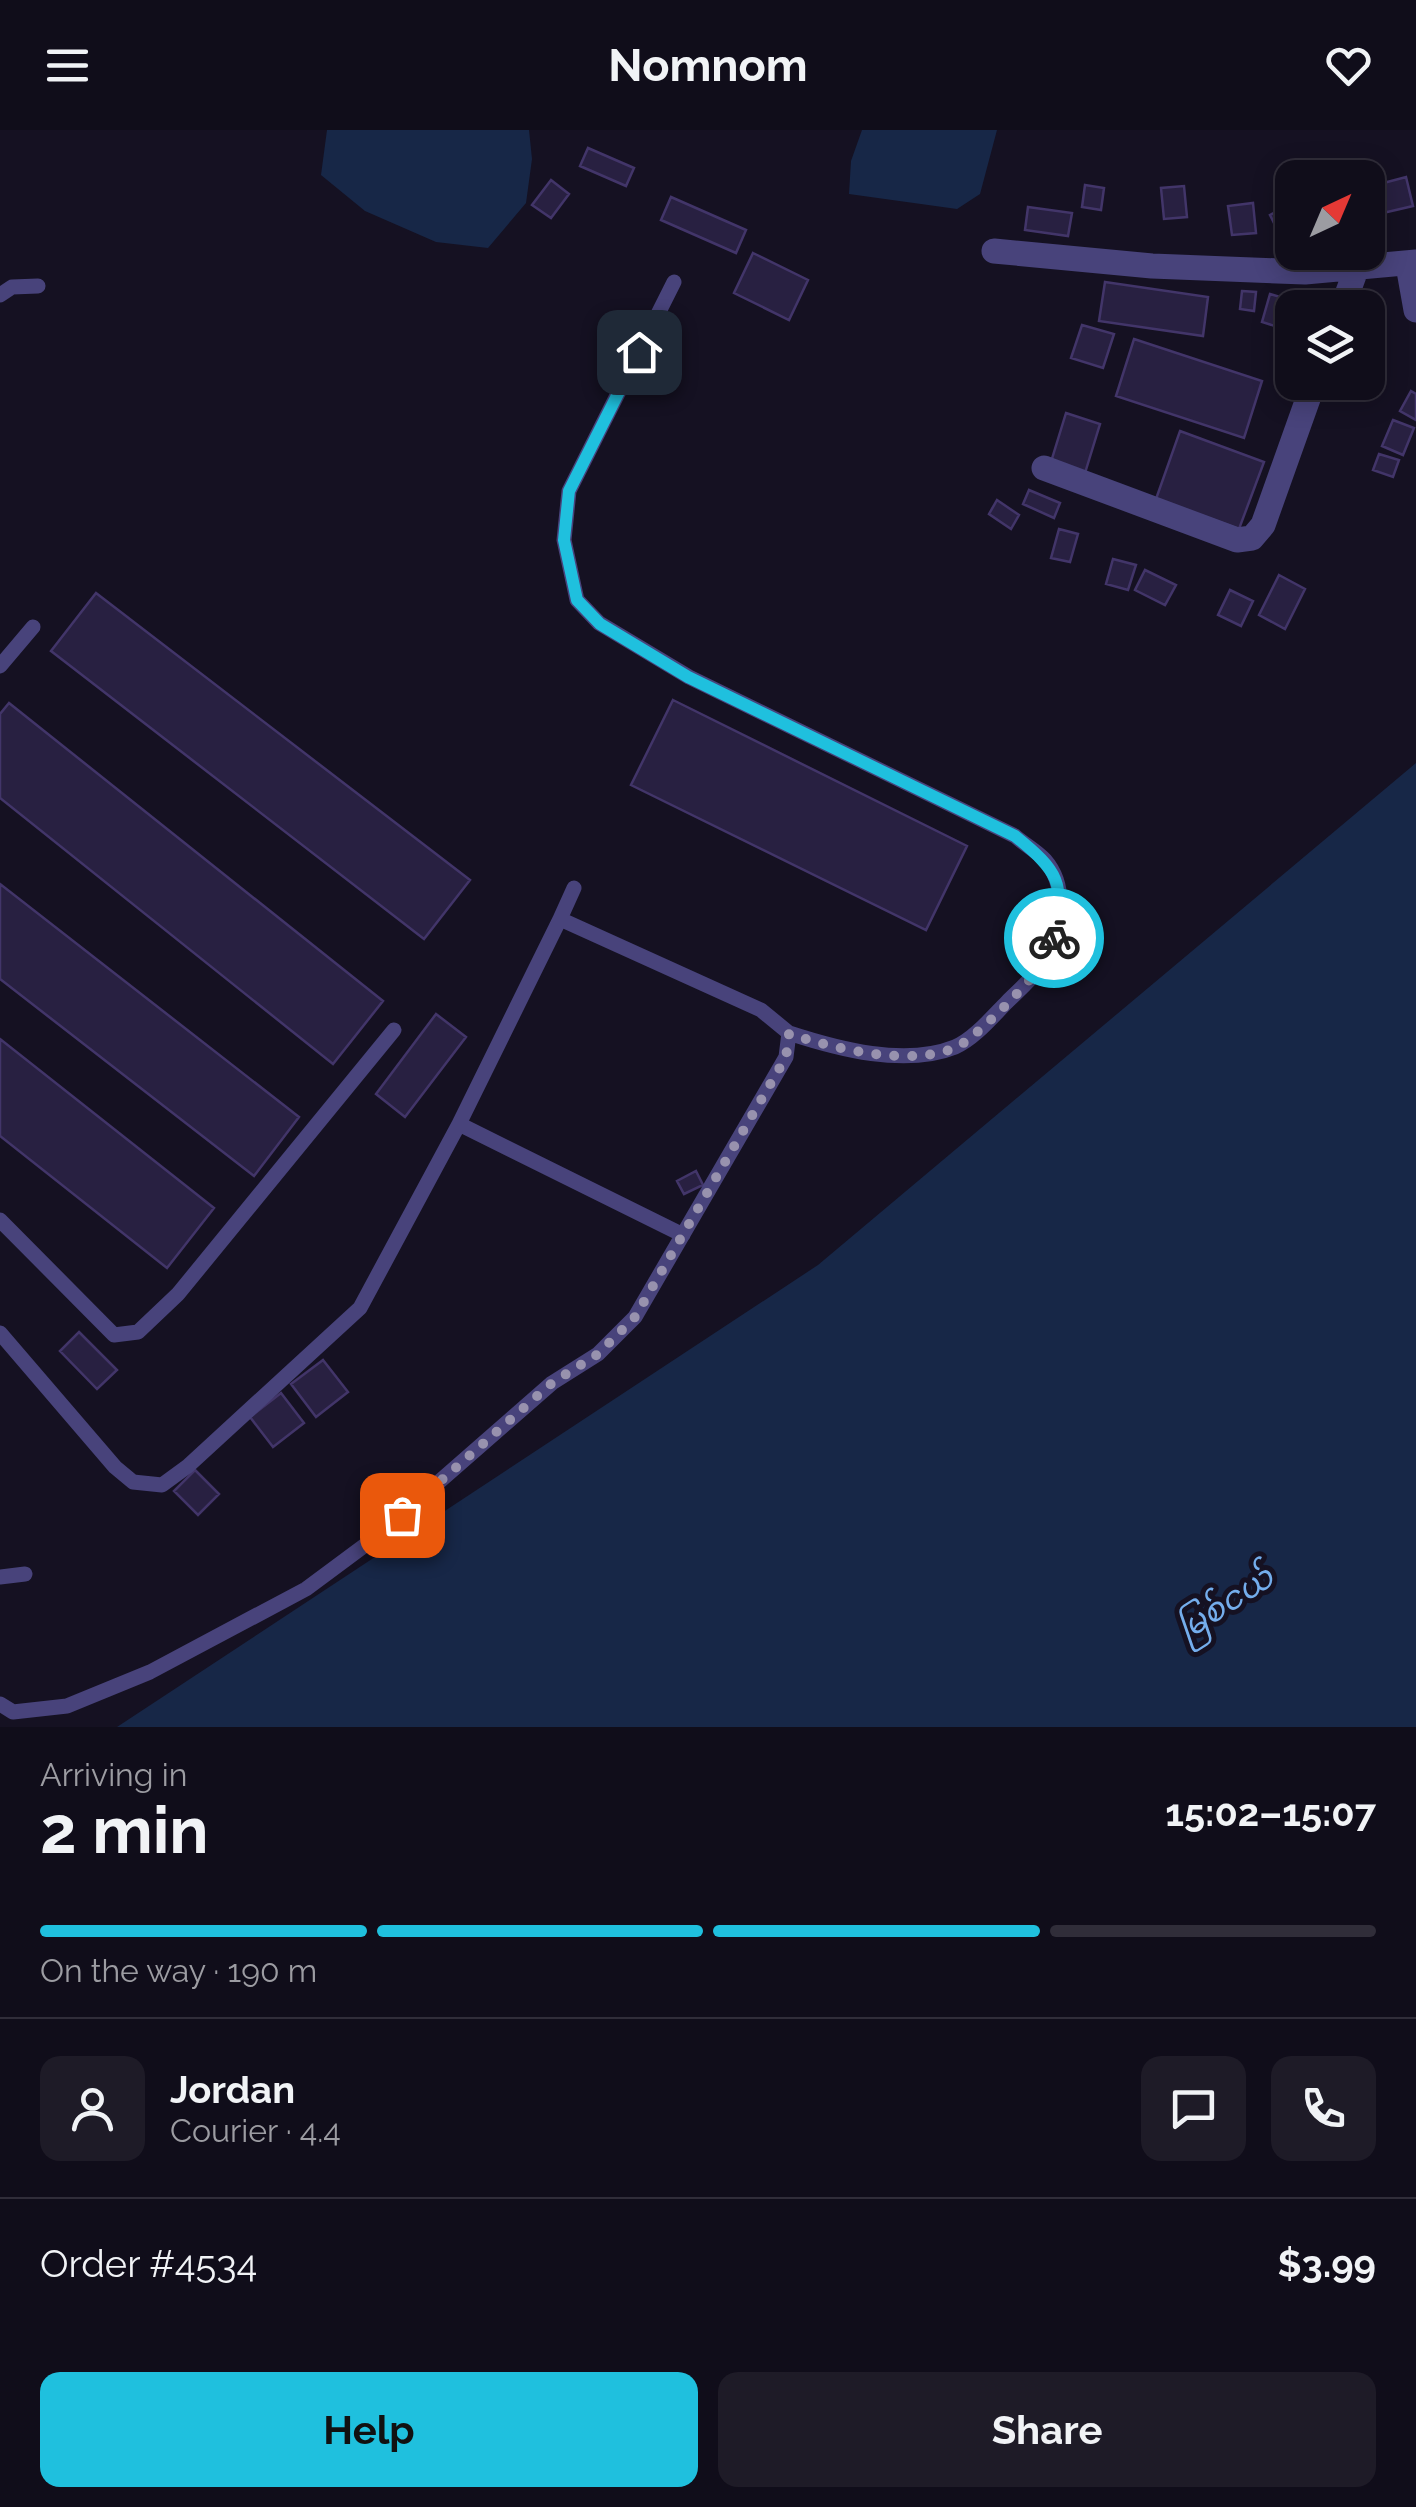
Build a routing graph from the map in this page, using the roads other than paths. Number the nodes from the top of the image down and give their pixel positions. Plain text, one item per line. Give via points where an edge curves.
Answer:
1 (994, 250) dead end
2 (1412, 264) edge
3 (1385, 267) edge
4 (1356, 270) joint
5 (674, 282) dead end
6 (38, 286) dead end
7 (1349, 290) edge
8 (0, 296) edge
9 (1416, 310) edge
10 (1308, 400) edge
11 (1044, 468) dead end
12 (33, 627) dead end
13 (0, 666) edge
14 (574, 888) dead end
15 (560, 919) junction
16 (394, 1030) dead end
17 (789, 1034) junction
18 (460, 1124) junction
19 (0, 1220) edge
20 (683, 1235) junction
21 (0, 1333) edge
22 (25, 1574) dead end
23 (0, 1577) edge
24 (0, 1704) edge

1 - 4 street via 1152,266
2 - 3 street
2 - 9 street
4 - 7 street
5 - 17 lane via 569,491 564,540 577,600 600,624 688,677 1015,836 1047,862 1062,899 1054,939 1038,970 958,1046 886,1054
6 - 8 lane via 12,287
10 - 11 street via 1264,525 1252,538 1237,540
12 - 13 lane
14 - 15 lane
15 - 17 lane via 761,1010
15 - 18 lane
16 - 19 lane via 178,1294 138,1332 114,1335
17 - 20 lane via 786,1057
18 - 20 lane
18 - 21 lane via 360,1308 162,1485 133,1482 115,1467
20 - 24 lane via 635,1317 598,1354 552,1383 376,1537 306,1589 150,1672 67,1706 14,1712
22 - 23 lane

